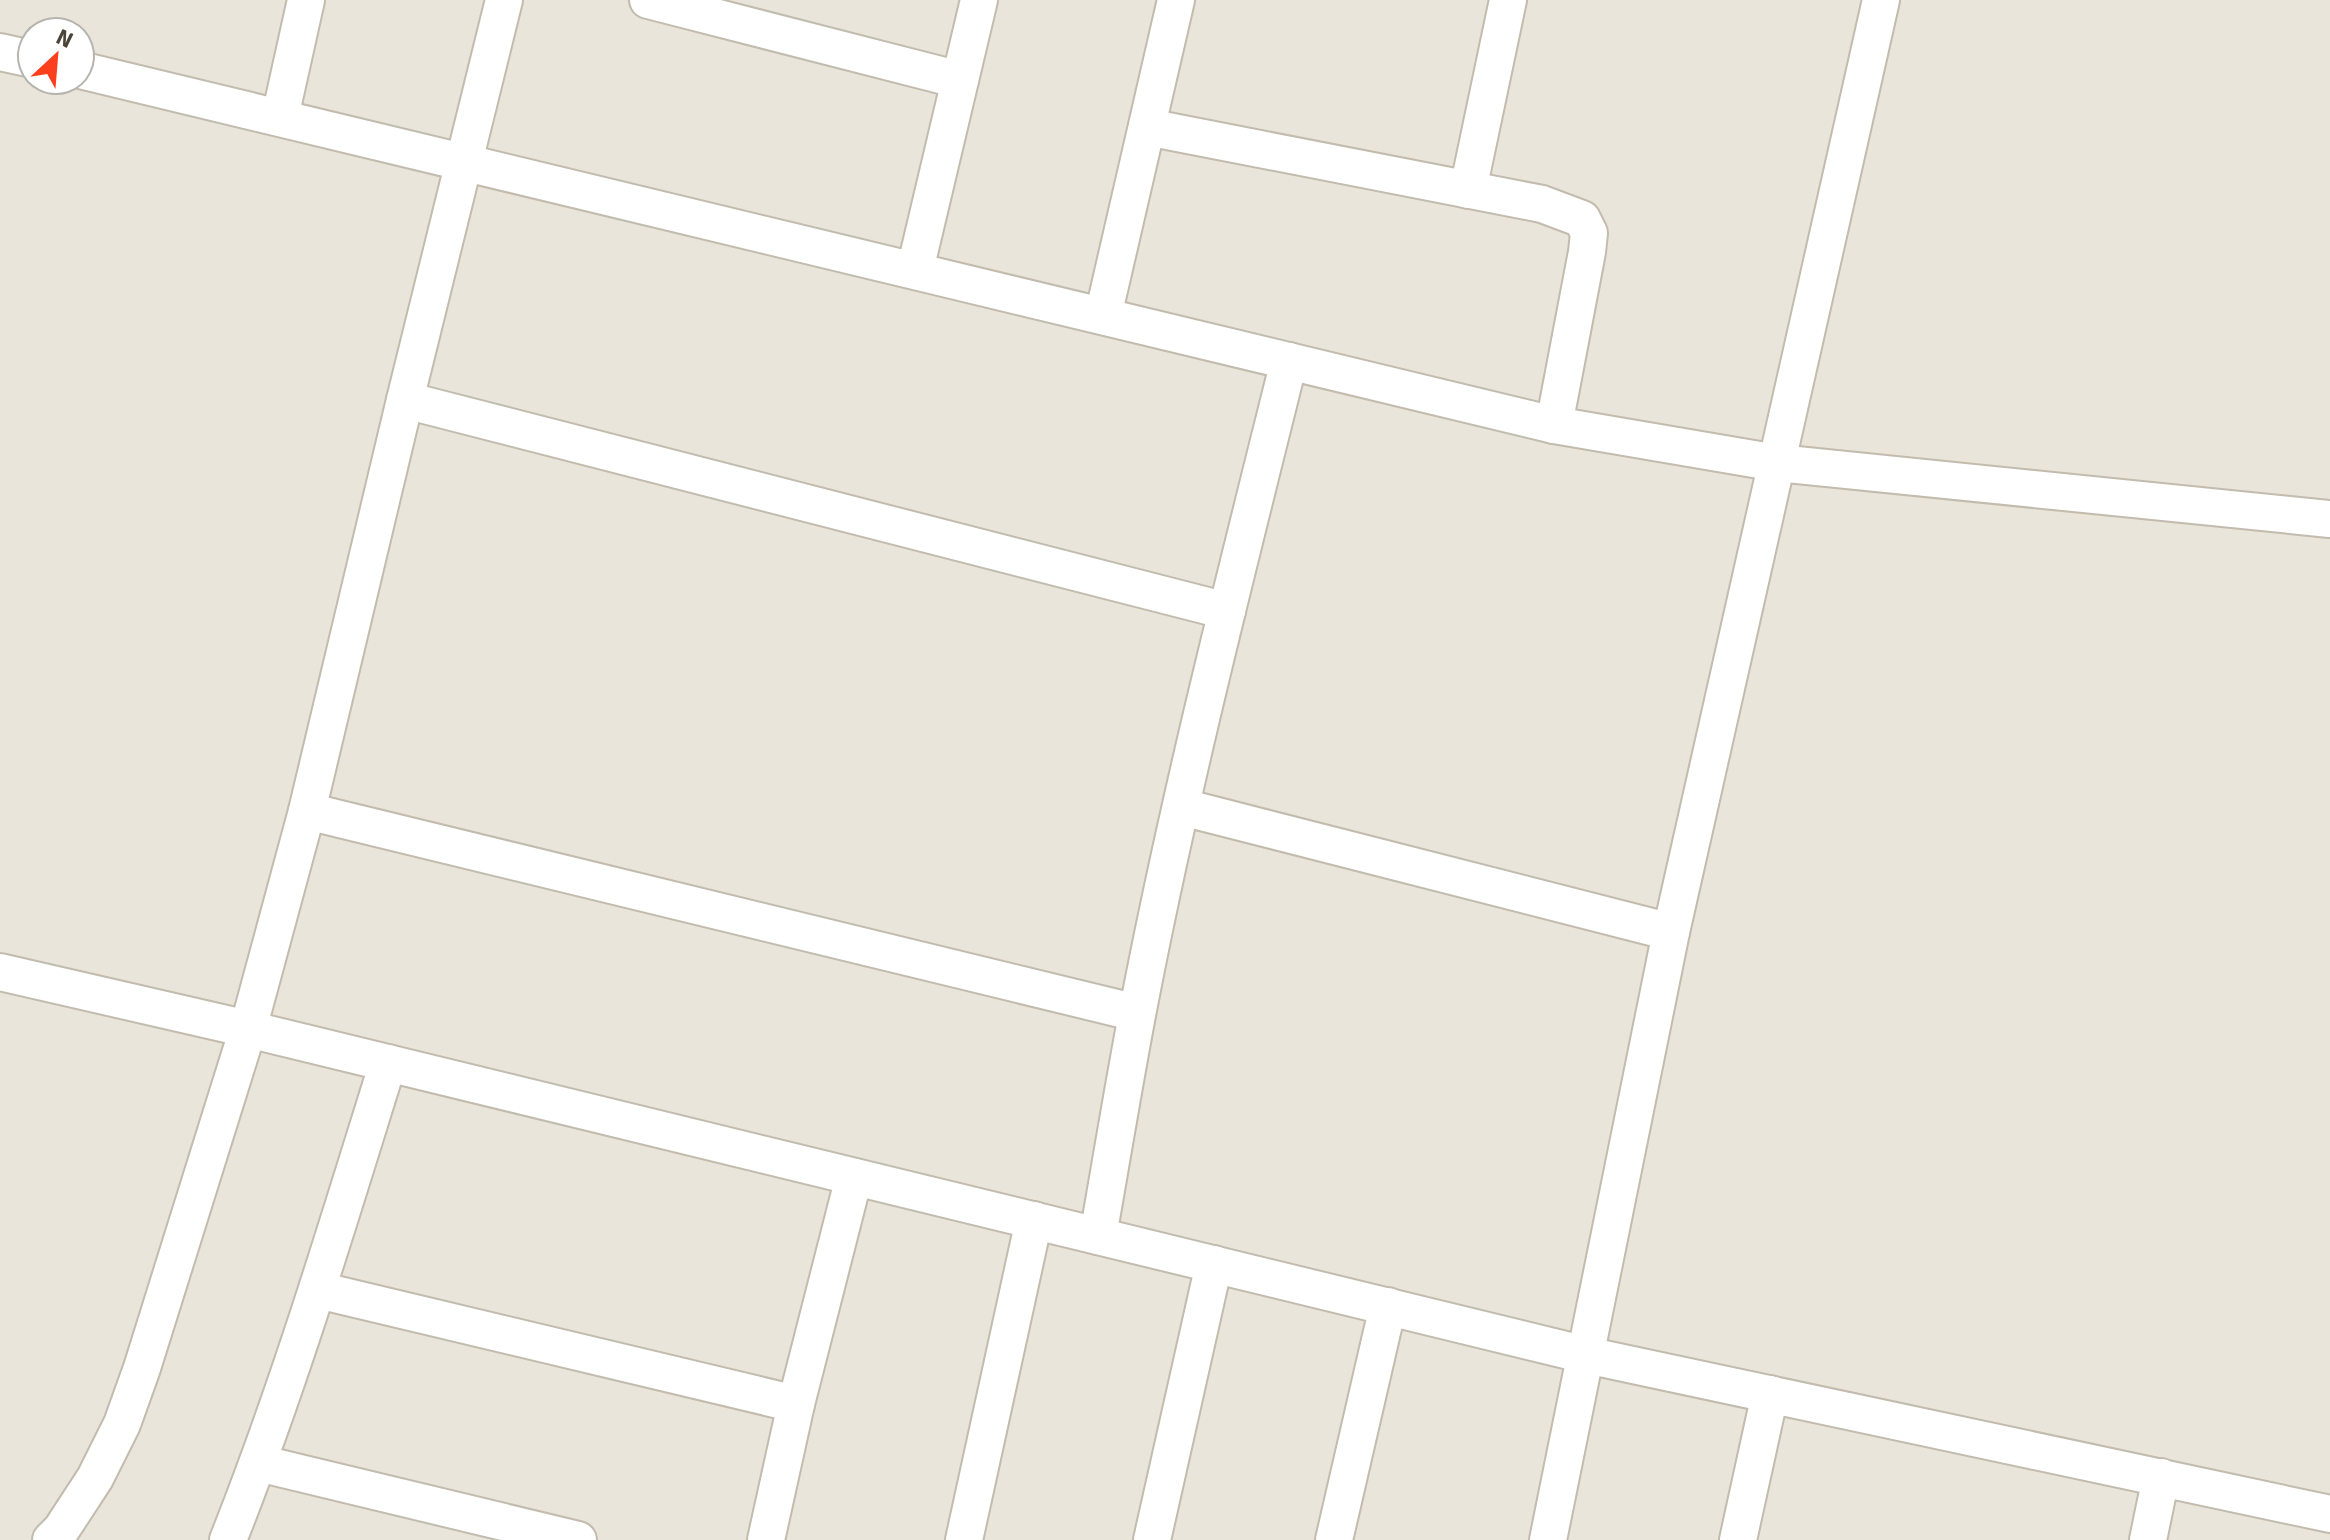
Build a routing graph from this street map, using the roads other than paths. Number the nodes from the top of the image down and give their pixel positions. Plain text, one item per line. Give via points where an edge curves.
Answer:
1 (306, 0) edge
2 (504, 0) edge
3 (648, 0) edge
4 (979, 0) edge
5 (1176, 0) edge
6 (1508, 0) edge
7 (1881, 0) edge
8 (713, 8) edge
9 (96, 74) edge
10 (960, 80) junction
11 (280, 117) junction
12 (1147, 127) junction
13 (466, 161) junction
14 (1468, 190) junction
15 (915, 270) junction
16 (1103, 316) junction
17 (1289, 361) junction
18 (405, 400) junction
19 (1554, 425) junction
20 (1777, 463) junction
21 (2330, 519) edge
22 (1227, 611) junction
23 (1182, 807) junction
24 (307, 811) junction
25 (1671, 932) junction
26 (0, 972) edge
27 (1137, 1013) junction
28 (248, 1029) junction
29 (388, 1063) junction
30 (854, 1177) junction
31 (1034, 1220) junction
32 (1098, 1236) junction
33 (1214, 1264) junction
34 (318, 1290) junction
35 (1388, 1306) junction
36 (1586, 1355) junction
37 (1770, 1394) junction
38 (796, 1404) junction
39 (258, 1463) junction
40 (2161, 1477) junction
41 (2330, 1514) edge
42 (51, 1540) edge
43 (228, 1540) edge
44 (578, 1540) edge
45 (766, 1540) edge
46 (964, 1540) edge
47 (1152, 1540) edge
48 (1334, 1540) edge
49 (1548, 1540) edge
50 (1738, 1540) edge
51 (2148, 1540) edge

1 - 11 street
2 - 13 street
3 - 8 street
4 - 10 street
5 - 12 street
6 - 14 street
7 - 20 street
8 - 10 street
9 - 11 street
10 - 15 street
11 - 13 street
12 - 14 street
12 - 16 street
13 - 15 street
13 - 18 street
14 - 19 street via 1565,211 1582,219 1589,233
15 - 16 street
16 - 17 street
17 - 19 street
17 - 22 street
18 - 22 street
18 - 24 street
19 - 20 street
20 - 21 street
20 - 25 street
22 - 23 street
23 - 25 street
23 - 27 street
24 - 27 street
24 - 28 street
25 - 36 street
26 - 28 street
27 - 32 street
28 - 29 street
28 - 42 street via 122,1424 95,1478
29 - 30 street
29 - 34 street
30 - 31 street
30 - 38 street
31 - 32 street
31 - 46 street
32 - 33 street
33 - 35 street
33 - 47 street
34 - 38 street
34 - 39 street
35 - 36 street
35 - 48 street
36 - 37 street
36 - 49 street
37 - 40 street
37 - 50 street
38 - 45 street
39 - 43 street
39 - 44 street
40 - 41 street
40 - 51 street

